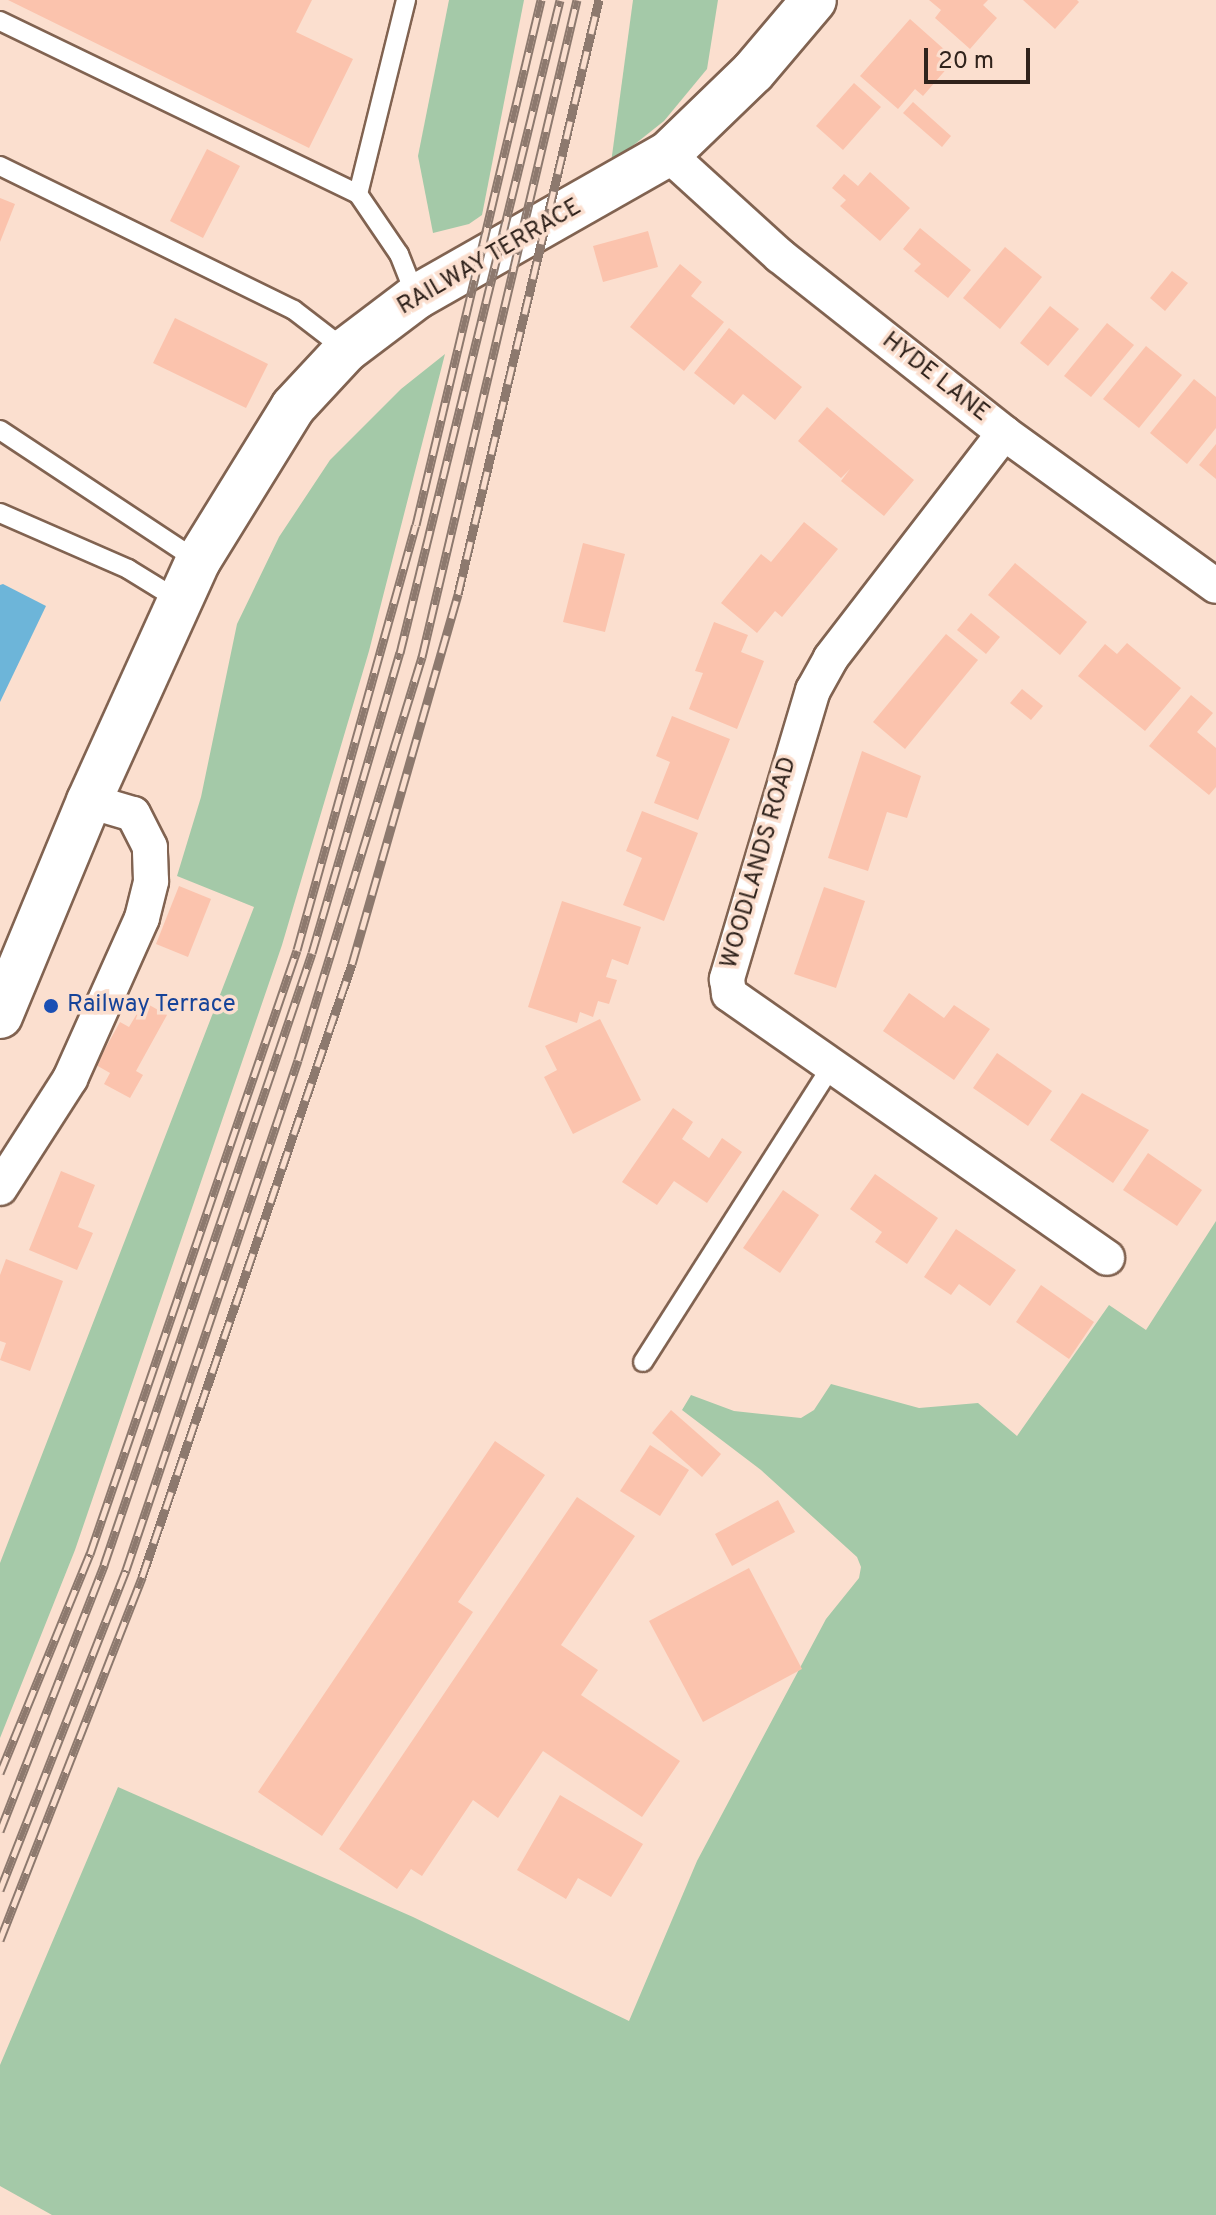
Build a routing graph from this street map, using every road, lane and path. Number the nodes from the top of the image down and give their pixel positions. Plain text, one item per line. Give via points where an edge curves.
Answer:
1 (406, 0) edge
2 (814, 0) edge
3 (0, 21) edge
4 (668, 154) junction
5 (0, 166) edge
6 (358, 194) junction
7 (416, 297) junction
8 (346, 350) junction
9 (0, 430) edge
10 (1004, 433) junction
11 (0, 513) edge
12 (198, 561) junction
13 (1216, 586) edge
14 (180, 601) junction
15 (89, 801) junction
16 (0, 1016) edge
17 (830, 1068) junction
18 (0, 1188) edge
19 (1107, 1258) dead end
20 (643, 1362) dead end

1 - 6 lane
2 - 4 street, RAILWAY TERRACE via 753,72
3 - 6 lane
4 - 7 street, RAILWAY TERRACE
4 - 10 street, HYDE LANE via 780,256
5 - 8 lane via 294,310
6 - 7 lane via 399,254
7 - 8 street, RAILWAY TERRACE
8 - 12 street, RAILWAY TERRACE via 293,407
9 - 12 lane
10 - 13 street, HYDE LANE
10 - 17 street, WOODLANDS ROAD via 831,658 813,690 727,979 729,994 738,1005
11 - 14 lane via 128,569
12 - 14 street, RAILWAY TERRACE
14 - 15 street, RAILWAY TERRACE
15 - 16 street, RAILWAY TERRACE
15 - 18 street via 133,814 150,847 151,881 142,918 70,1079
17 - 19 street, WOODLANDS ROAD
17 - 20 lane

